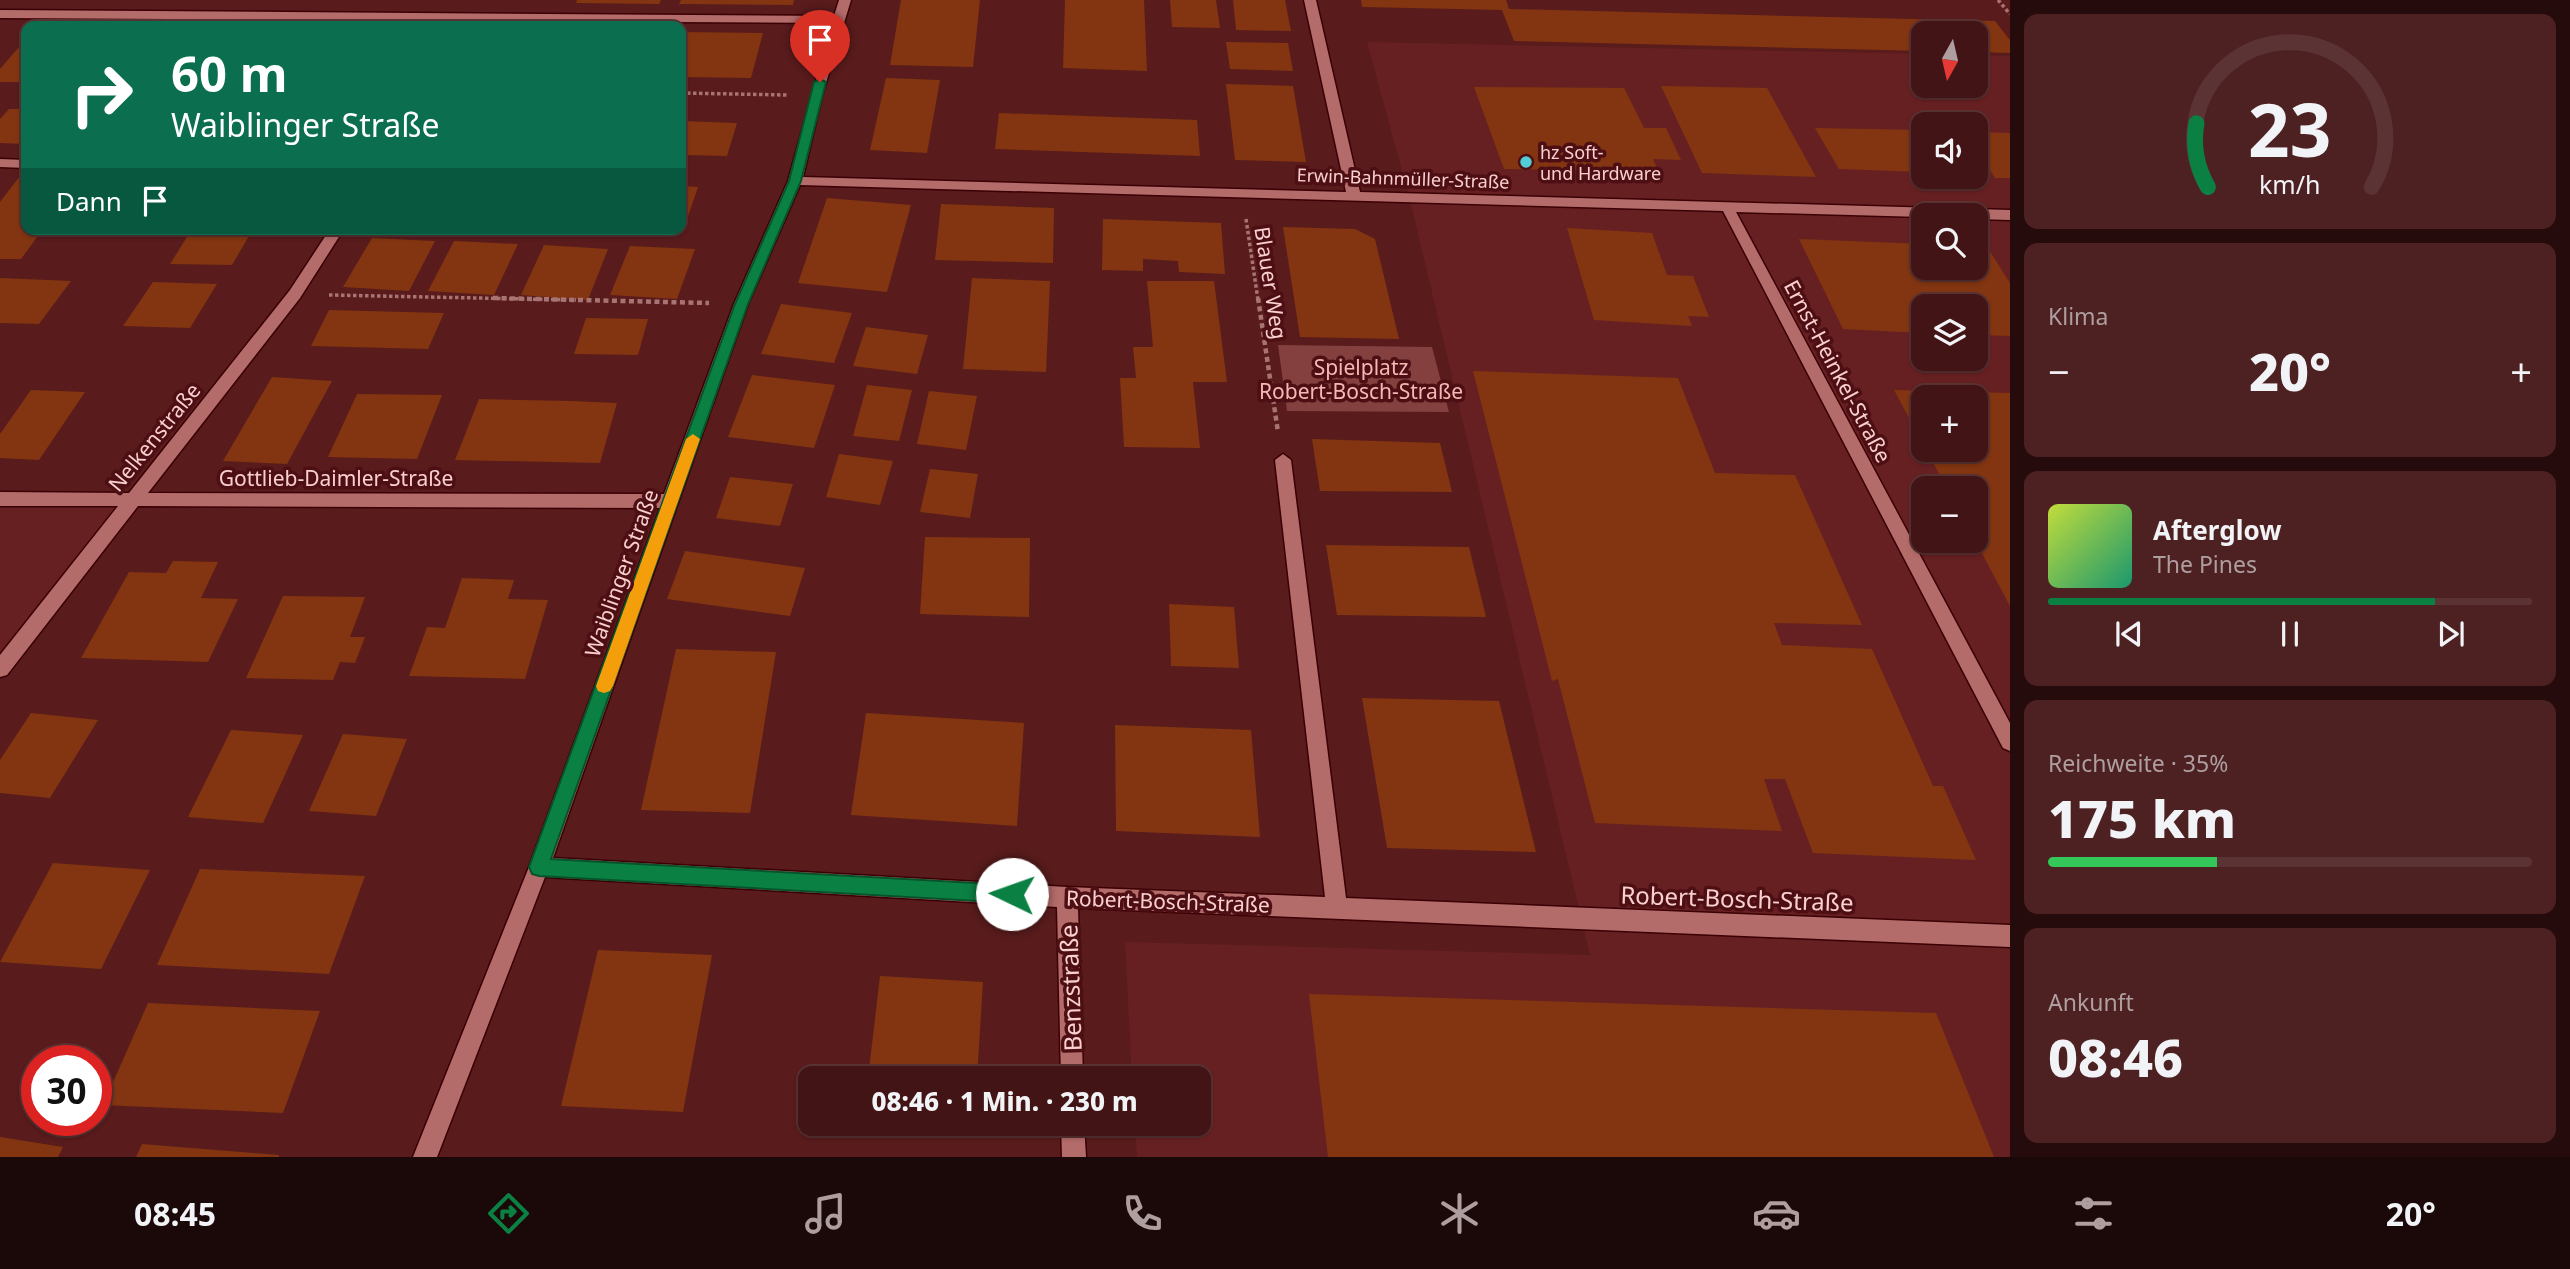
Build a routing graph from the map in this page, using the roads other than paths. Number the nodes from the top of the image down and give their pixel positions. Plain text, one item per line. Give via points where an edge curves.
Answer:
1 (188, 0) edge
2 (450, 0) edge
3 (845, 0) edge
4 (1310, 0) edge
5 (0, 14) edge
6 (176, 14) junction
7 (839, 20) junction
8 (438, 21) edge
9 (0, 163) edge
10 (21, 164) edge
11 (795, 181) junction
12 (1354, 196) junction
13 (1726, 205) junction
14 (2010, 215) edge
15 (333, 235) edge
16 (1283, 460) road end
17 (0, 499) edge
18 (131, 500) junction
19 (671, 501) junction
20 (0, 669) edge
21 (2010, 742) edge
22 (539, 867) junction
23 (1067, 897) junction
24 (1337, 908) junction
25 (2010, 936) edge
26 (1072, 1066) edge
27 (1073, 1136) edge
28 (425, 1157) edge
29 (1074, 1157) edge

1 - 6 street
2 - 8 street
3 - 7 street, Waiblinger Straße
4 - 12 street
5 - 6 street
6 - 8 street
7 - 8 street
7 - 11 street, Waiblinger Straße
9 - 10 street
11 - 12 street, Erwin-Bahnmüller-Straße
11 - 19 street, Waiblinger Straße via 741,304
12 - 13 street, Erwin-Bahnmüller-Straße
13 - 14 street, Erwin-Bahnmüller-Straße
13 - 21 street, Ernst-Heinkel-Straße
15 - 18 street, Nelkenstraße via 295,294
16 - 24 street
17 - 18 street, Gottlieb-Daimler-Straße
18 - 19 street, Gottlieb-Daimler-Straße
18 - 20 street, Nelkenstraße
19 - 22 street, Waiblinger Straße
22 - 23 street, Robert-Bosch-Straße
22 - 28 street, Waiblinger Straße
23 - 24 street, Robert-Bosch-Straße
23 - 26 street, Benzstraße
24 - 25 street, Robert-Bosch-Straße
27 - 29 street

